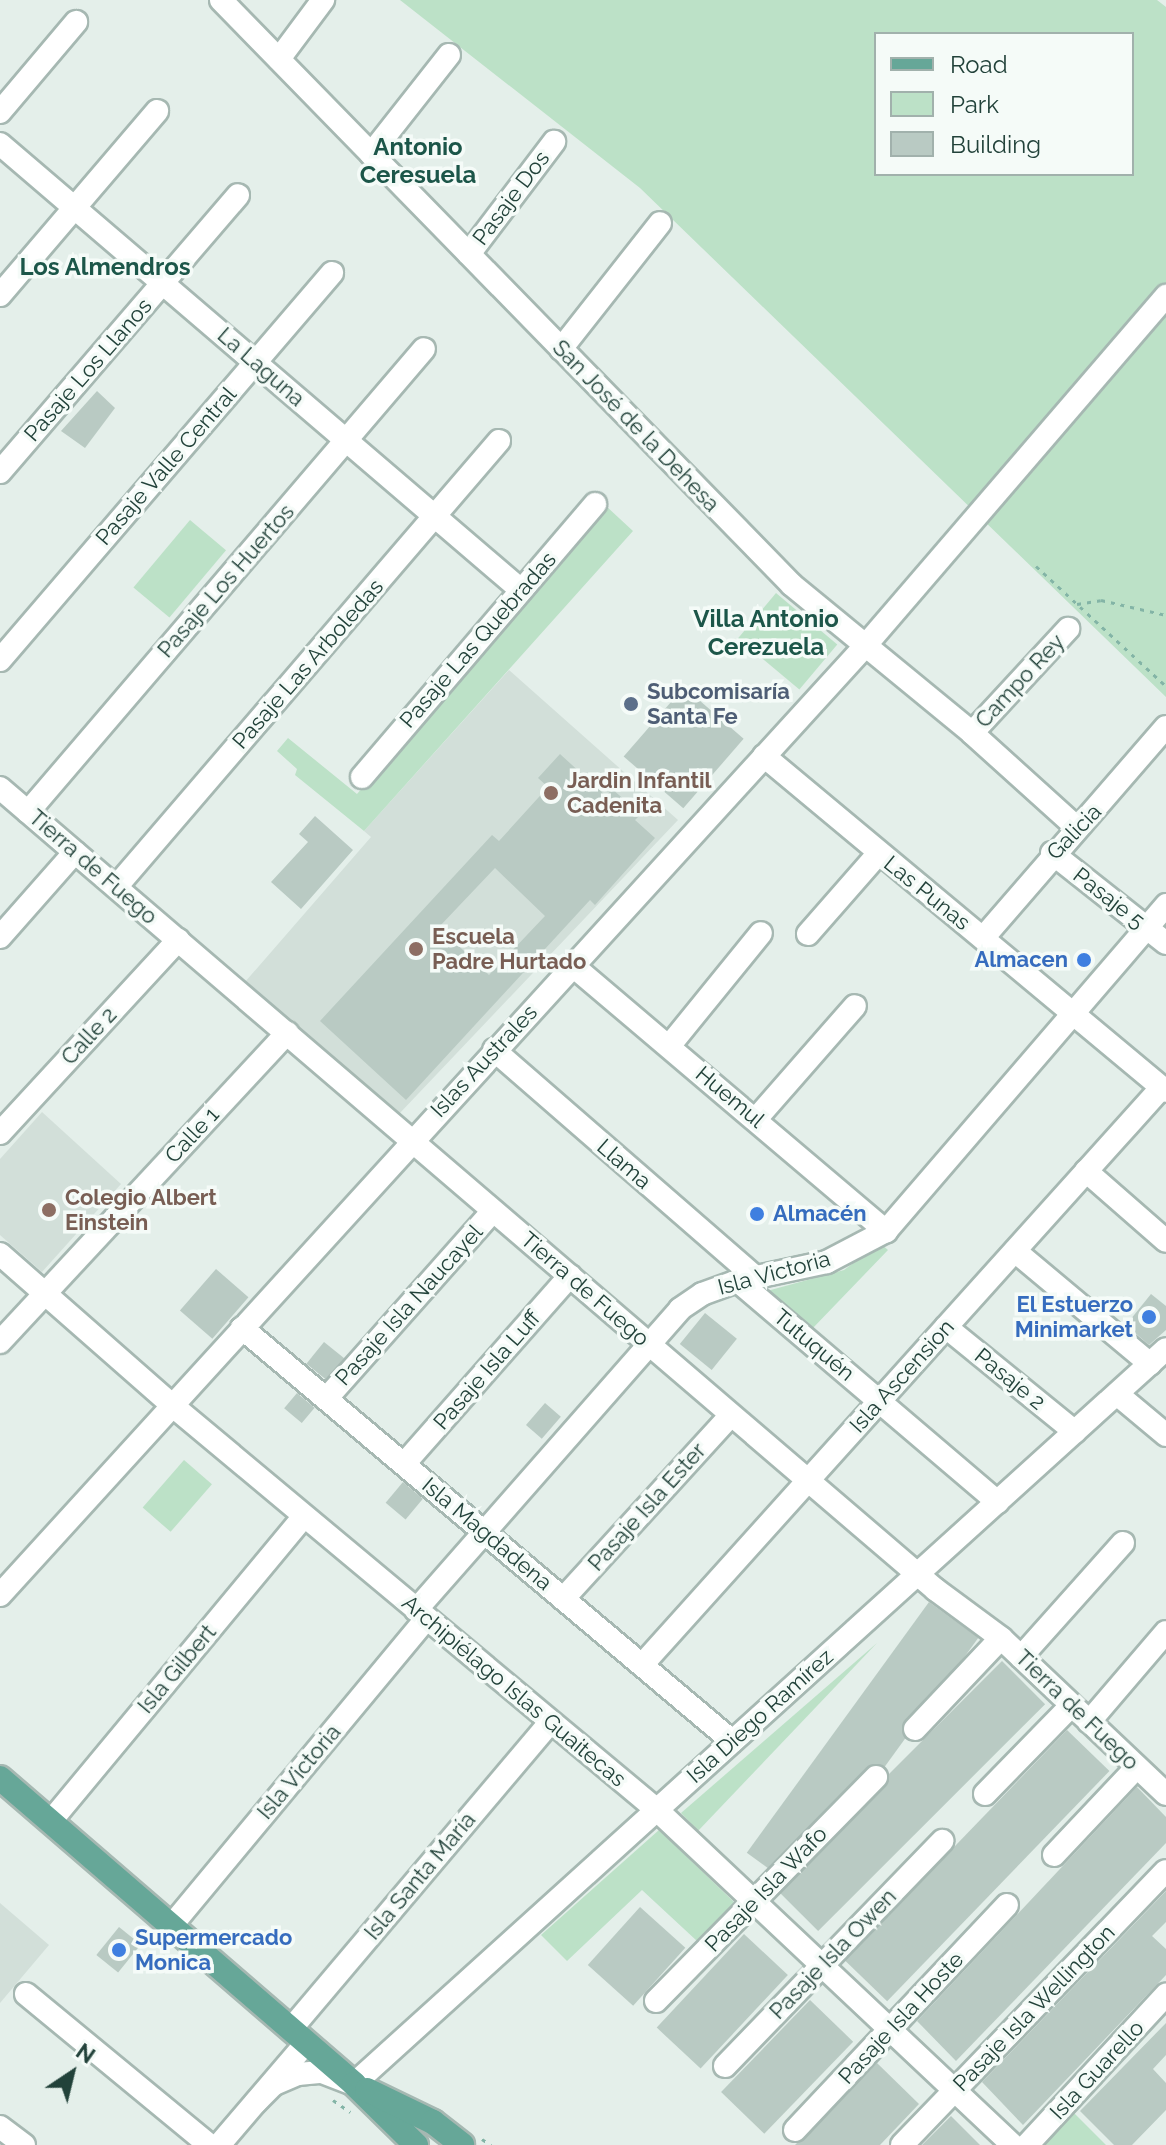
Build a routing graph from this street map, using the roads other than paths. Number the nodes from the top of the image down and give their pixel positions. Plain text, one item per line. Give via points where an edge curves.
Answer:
1 (221, 0) edge
2 (323, 0) edge
3 (76, 22) dead end
4 (449, 55) dead end
5 (279, 59) junction
6 (157, 111) dead end
7 (0, 112) edge
8 (554, 142) dead end
9 (0, 144) edge
10 (371, 154) junction
11 (238, 195) dead end
12 (75, 208) junction
13 (660, 223) dead end
14 (469, 254) junction
15 (332, 273) dead end
16 (162, 283) junction
17 (0, 295) edge
18 (1166, 296) edge
19 (424, 349) dead end
20 (561, 349) junction
21 (255, 362) junction
22 (347, 441) junction
23 (499, 441) dead end
24 (0, 472) edge
25 (595, 504) dead end
26 (434, 516) junction
27 (521, 590) junction
28 (1068, 629) dead end
29 (865, 646) junction
30 (0, 660) edge
31 (1166, 727) edge
32 (972, 733) junction
33 (764, 756) junction
34 (362, 777) dead end
35 (0, 788) edge
36 (28, 812) junction
37 (1075, 826) junction
38 (75, 852) junction
39 (1052, 853) junction
40 (878, 854) junction
41 (116, 887) junction
42 (1166, 905) edge
43 (1147, 928) junction
44 (761, 933) dead end
45 (808, 934) dead end
46 (0, 937) edge
47 (983, 938) junction
48 (178, 940) junction
49 (1166, 943) edge
50 (572, 965) junction
51 (855, 1006) dead end
52 (1075, 1015) junction
53 (287, 1033) junction
54 (670, 1045) junction
55 (494, 1050) junction
56 (1164, 1089) edge
57 (756, 1119) junction
58 (0, 1133) edge
59 (411, 1139) junction
60 (1086, 1171) junction
61 (493, 1211) junction
62 (886, 1231) junction
63 (1166, 1241) edge
64 (1015, 1251) junction
65 (0, 1254) edge
66 (570, 1276) junction
67 (747, 1279) junction
68 (44, 1294) junction
69 (946, 1327) junction
70 (242, 1328) junction
71 (0, 1342) edge
72 (649, 1345) junction
73 (1158, 1357) edge
74 (1117, 1394) junction
75 (326, 1399) junction
76 (880, 1401) junction
77 (173, 1406) junction
78 (731, 1415) junction
79 (1075, 1432) junction
80 (1166, 1435) edge
81 (404, 1464) junction
82 (808, 1481) junction
83 (998, 1502) junction
84 (304, 1516) junction
85 (485, 1533) junction
86 (1123, 1543) dead end
87 (918, 1574) junction
88 (0, 1595) edge
89 (563, 1599) junction
90 (421, 1615) junction
91 (1166, 1632) edge
92 (1001, 1638) junction
93 (1021, 1657) junction
94 (642, 1665) junction
95 (1072, 1705) junction
96 (1089, 1722) junction
97 (550, 1723) junction
98 (915, 1729) dead end
99 (732, 1741) junction
100 (1137, 1767) junction
101 (876, 1777) dead end
102 (0, 1778) edge
103 (1162, 1783) edge
104 (985, 1794) dead end
105 (657, 1810) junction
106 (51, 1821) junction
107 (942, 1841) dead end
108 (1054, 1855) dead end
109 (1166, 1871) edge
110 (754, 1901) junction
111 (1007, 1905) dead end
112 (172, 1925) junction
113 (822, 1965) junction
114 (26, 1994) dead end
115 (1166, 1995) edge
116 (656, 2001) dead end
117 (890, 2029) junction
118 (299, 2036) junction
119 (725, 2066) dead end
120 (354, 2084) junction
121 (954, 2090) junction
122 (256, 2102) junction
123 (0, 2127) edge
124 (795, 2130) dead end
125 (24, 2145) edge
126 (209, 2145) edge
127 (219, 2145) edge
128 (416, 2145) edge
129 (462, 2145) edge
130 (902, 2145) edge
131 (1013, 2145) edge
132 (1027, 2145) edge

1 - 5 street, San José de la Dehesa
2 - 5 street
3 - 7 street
4 - 10 street
5 - 10 street, San José de la Dehesa
6 - 12 street
8 - 14 street, Pasaje Dos
9 - 12 street, La Laguna
10 - 14 street, San José de la Dehesa
11 - 16 street, Pasaje Los Llanos
12 - 16 street, La Laguna
12 - 17 street
13 - 20 street
14 - 20 street, San José de la Dehesa
15 - 21 street, Pasaje Valle Central
16 - 21 street, La Laguna
16 - 24 street, Pasaje Los Llanos
18 - 29 street, Islas Australes
19 - 22 street, Pasaje Los Huertos
20 - 29 street, San José de la Dehesa via 792,585
21 - 22 street, La Laguna
21 - 30 street, Pasaje Valle Central
22 - 26 street, La Laguna
22 - 36 street, Pasaje Los Huertos
23 - 26 street, Pasaje Las Arboledas
25 - 27 street, Pasaje Las Quebradas
26 - 27 street, La Laguna
26 - 41 street, Pasaje Las Arboledas
27 - 34 street, Pasaje Las Quebradas
28 - 32 street, Campo Rey
29 - 32 street, San José de la Dehesa
29 - 33 street, Islas Australes
31 - 37 street, Galicia via 1100,807
32 - 37 street, San José de la Dehesa
33 - 40 street, Las Punas
33 - 50 street, Islas Australes
35 - 36 street, Tierra de Fuego
36 - 38 street, Tierra de Fuego
37 - 39 street, Galicia
38 - 41 street, Tierra de Fuego
38 - 46 street
39 - 43 street, Pasaje 5
39 - 47 street, Galicia
40 - 45 street
40 - 47 street, Las Punas
41 - 48 street, Tierra de Fuego
42 - 43 street, Isla Victoria
43 - 49 street, Pasaje 5
43 - 52 street, Isla Victoria
44 - 54 street
47 - 52 street, Las Punas
48 - 53 street, Tierra de Fuego
48 - 58 street, Calle 2
50 - 54 street, Huemul
50 - 55 street, Islas Australes
51 - 57 street
52 - 56 street, Las Punas
52 - 62 street, Isla Victoria
53 - 59 street, Tierra de Fuego
53 - 68 street, Calle 1
54 - 57 street, Huemul
55 - 59 street, Islas Australes
55 - 67 street, Llama
56 - 60 street, Isla Ascension
57 - 62 street, Huemul
59 - 61 street, Tierra de Fuego
59 - 70 street, Islas Australes
60 - 63 street
60 - 64 street, Isla Ascension
61 - 66 street, Tierra de Fuego
61 - 75 street, Pasaje Isla Naucayel
62 - 67 street, Isla Victoria via 827,1262
64 - 69 street, Isla Ascension
64 - 73 street
65 - 68 street, Archipiélago Islas Guaitecas
66 - 72 street, Tierra de Fuego
66 - 81 street, Pasaje Isla Luff
67 - 72 street, Isla Victoria via 702,1294
67 - 76 street, Tutuquén
68 - 71 street, Calle 1
68 - 77 street, Archipiélago Islas Guaitecas
69 - 76 street, Isla Ascension
69 - 79 street, Pasaje 2
70 - 75 street, Isla Magdadena
70 - 77 street, Islas Australes
72 - 78 street, Tierra de Fuego
72 - 85 street, Isla Victoria
73 - 74 street, Isla Diego Ramírez
74 - 79 street, Isla Diego Ramírez
74 - 80 street
75 - 81 street, Isla Magdadena
76 - 82 street, Isla Ascension
76 - 83 street, Tutuquén
77 - 84 street, Archipiélago Islas Guaitecas
77 - 88 street, Islas Australes
78 - 82 street, Tierra de Fuego
78 - 89 street, Pasaje Isla Ester
79 - 83 street, Isla Diego Ramírez
81 - 85 street, Isla Magdadena
82 - 87 street, Tierra de Fuego
82 - 94 street, Isla Ascension
83 - 87 street, Isla Diego Ramírez
84 - 90 street, Archipiélago Islas Guaitecas
84 - 106 street, Isla Gilbert
85 - 89 street, Isla Magdadena
85 - 90 street, Isla Victoria
86 - 93 street
87 - 92 street, Tierra de Fuego
87 - 99 street, Isla Diego Ramírez
89 - 94 street, Isla Magdadena
90 - 97 street, Archipiélago Islas Guaitecas
90 - 112 street, Isla Victoria
91 - 96 street
92 - 93 street, Tierra de Fuego
92 - 98 street
93 - 95 street, Tierra de Fuego
94 - 99 street, Isla Magdadena
95 - 96 street, Tierra de Fuego
95 - 104 street
96 - 100 street, Tierra de Fuego
97 - 105 street, Archipiélago Islas Guaitecas
97 - 118 street, Isla Santa María
99 - 105 street, Isla Diego Ramírez
100 - 103 street, Tierra de Fuego
100 - 108 street
101 - 110 street, Pasaje Isla Wafo
102 - 106 main road
105 - 110 street, Archipiélago Islas Guaitecas
105 - 120 street, Isla Diego Ramírez
106 - 112 main road
107 - 113 street, Pasaje Isla Owen
109 - 121 street, Pasaje Isla Wellington
110 - 113 street, Archipiélago Islas Guaitecas
110 - 116 street, Pasaje Isla Wafo
111 - 117 street, Pasaje Isla Hoste
112 - 118 main road
113 - 117 street, Archipiélago Islas Guaitecas
113 - 119 street, Pasaje Isla Owen
114 - 126 street
115 - 132 street, Isla Guarello
117 - 121 street, Archipiélago Islas Guaitecas
117 - 124 street, Pasaje Isla Hoste
118 - 120 main road
118 - 122 street, Isla Santa María
120 - 122 street via 322,2072 298,2074 274,2084
120 - 128 main road
120 - 129 main road via 433,2122
121 - 130 street, Pasaje Isla Wellington
121 - 131 street, Archipiélago Islas Guaitecas
122 - 127 street
123 - 125 street

